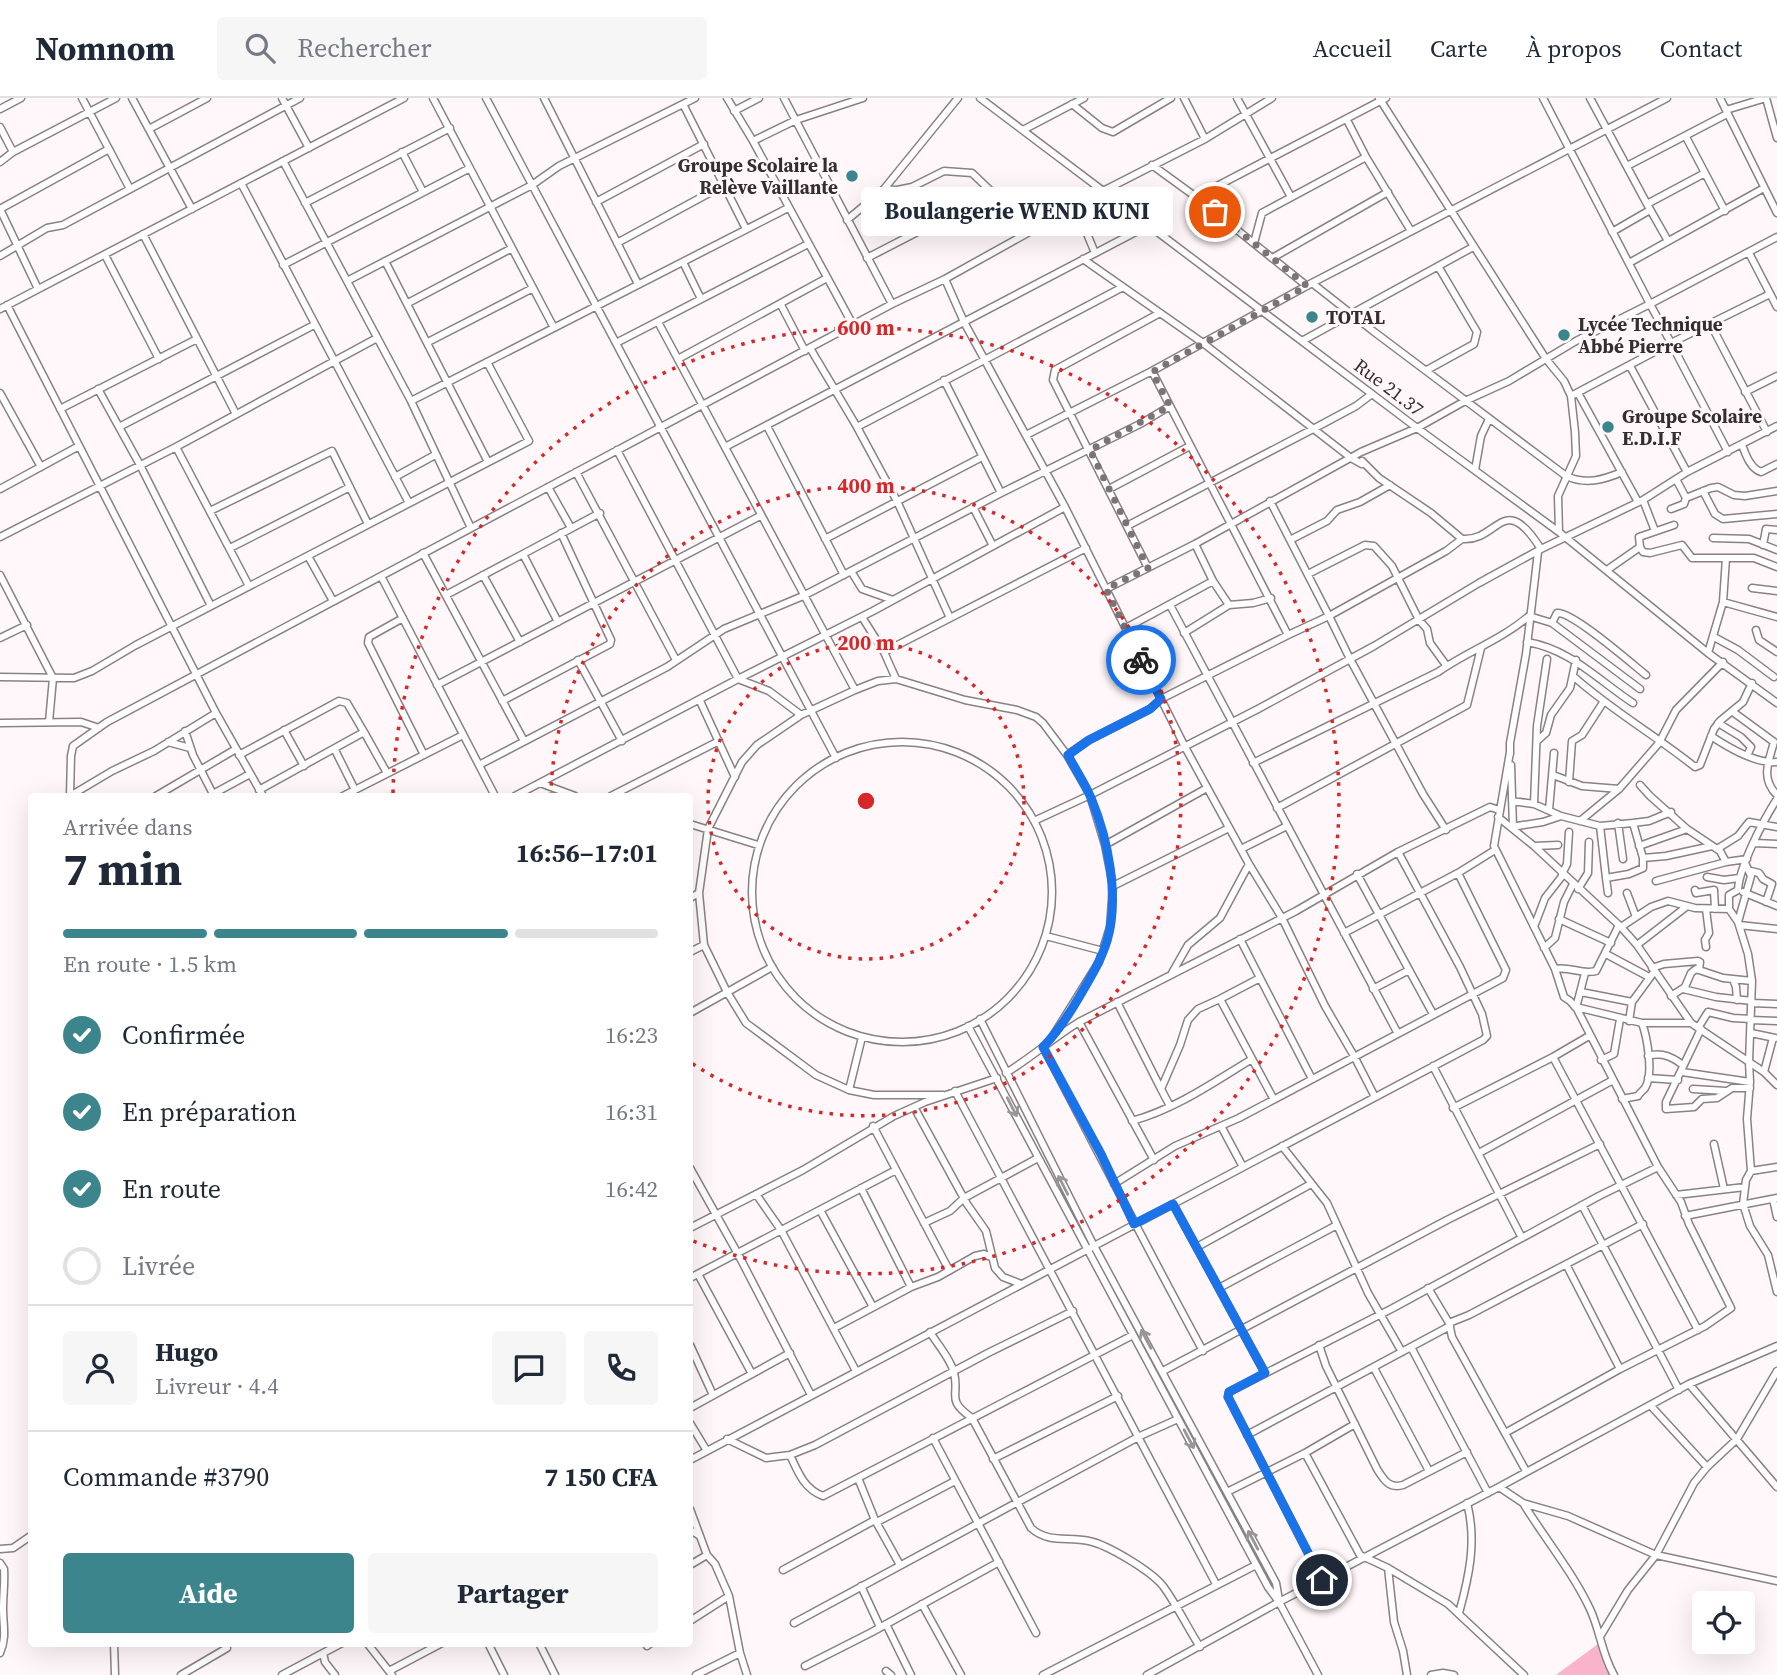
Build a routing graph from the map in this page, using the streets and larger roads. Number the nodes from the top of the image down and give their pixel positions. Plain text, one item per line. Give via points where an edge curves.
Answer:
1 (21, 98) edge
2 (82, 98) edge
3 (116, 98) edge
4 (132, 98) edge
5 (187, 98) edge
6 (207, 98) edge
7 (282, 98) edge
8 (300, 98) edge
9 (404, 98) edge
10 (433, 98) edge
11 (486, 98) edge
12 (544, 98) edge
13 (695, 98) edge
14 (727, 98) edge
15 (759, 98) edge
16 (784, 98) edge
17 (863, 98) edge
18 (958, 98) edge
19 (980, 98) edge
20 (1084, 98) edge
21 (1171, 98) edge
22 (1184, 98) edge
23 (1237, 98) edge
24 (1272, 98) edge
25 (1543, 98) edge
26 (1590, 98) edge
27 (1667, 98) edge
28 (1720, 98) edge
29 (1766, 98) edge
30 (1382, 99) edge
31 (682, 104) junction
32 (1072, 104) junction
33 (286, 105) junction
34 (191, 106) junction
35 (0, 109) edge
36 (734, 111) junction
37 (89, 112) junction
38 (1727, 112) junction
39 (1244, 113) junction
40 (796, 120) junction
41 (1348, 120) junction
42 (0, 127) edge
43 (450, 128) junction
44 (149, 129) junction
45 (1605, 129) junction
46 (1023, 130) junction
47 (1686, 136) junction
48 (1777, 138) edge
49 (1205, 139) junction
50 (754, 141) junction
51 (704, 144) junction
52 (309, 148) junction
53 (109, 149) junction
54 (1569, 149) junction
55 (13, 152) junction
56 (402, 152) junction
57 (1366, 157) junction
58 (574, 158) junction
59 (1269, 160) junction
60 (283, 161) junction
61 (0, 162) edge
62 (1152, 166) junction
63 (1626, 166) junction
64 (470, 168) junction
65 (170, 169) junction
66 (1705, 173) junction
67 (241, 183) junction
68 (532, 185) junction
69 (724, 186) junction
70 (1764, 188) junction
71 (130, 189) junction
72 (884, 189) junction
73 (1103, 191) junction
74 (423, 192) junction
75 (993, 192) junction
76 (1388, 192) junction
77 (1196, 197) junction
78 (1291, 197) junction
79 (596, 202) junction
80 (305, 203) junction
81 (490, 206) junction
82 (1076, 207) junction
83 (1648, 207) junction
84 (788, 208) junction
85 (0, 209) edge
86 (192, 209) junction
87 (1451, 211) junction
88 (1725, 211) junction
89 (1777, 213) edge
90 (847, 220) junction
91 (1042, 225) junction
92 (1149, 225) junction
93 (746, 229) junction
94 (1411, 232) junction
95 (1612, 232) junction
96 (143, 234) junction
97 (1777, 237) edge
98 (1668, 241) junction
99 (326, 242) junction
100 (617, 243) junction
101 (1254, 243) junction
102 (808, 244) junction
103 (19, 247) junction
104 (1473, 247) junction
105 (512, 248) junction
106 (1095, 253) junction
107 (1749, 253) junction
108 (105, 255) junction
109 (0, 256) edge
110 (1274, 257) junction
111 (867, 258) junction
112 (1083, 259) junction
113 (385, 261) junction
114 (683, 262) junction
115 (1629, 263) junction
116 (283, 265) junction
117 (1438, 266) junction
118 (827, 278) junction
119 (944, 279) junction
120 (347, 281) junction
121 (638, 284) junction
122 (1310, 285) junction
123 (1123, 287) junction
124 (533, 288) junction
125 (38, 289) junction
126 (1770, 294) junction
127 (701, 299) junction
128 (408, 303) junction
129 (892, 304) junction
130 (1650, 304) junction
131 (596, 305) junction
132 (781, 305) junction
133 (3, 307) edge
134 (1777, 307) edge
135 (1262, 311) junction
136 (1160, 313) junction
137 (1351, 314) junction
138 (964, 321) junction
139 (658, 322) junction
140 (1710, 323) junction
141 (314, 326) junction
142 (853, 326) junction
143 (553, 327) junction
144 (377, 338) junction
145 (197, 339) junction
146 (1302, 341) junction
147 (428, 342) junction
148 (616, 343) junction
149 (1203, 343) junction
150 (1671, 343) junction
151 (807, 350) junction
152 (985, 358) junction
153 (159, 359) junction
154 (678, 359) junction
155 (1546, 359) junction
156 (333, 360) junction
157 (487, 362) junction
158 (1630, 366) junction
159 (1426, 370) junction
160 (1152, 372) junction
161 (1777, 376) edge
162 (216, 377) junction
163 (944, 380) junction
164 (449, 383) junction
165 (98, 389) junction
166 (834, 391) junction
167 (1745, 392) junction
168 (0, 393) edge
169 (1372, 394) junction
170 (1574, 395) junction
171 (411, 401) junction
172 (1465, 401) junction
173 (702, 405) junction
174 (1170, 406) junction
175 (60, 409) junction
176 (1071, 412) junction
177 (236, 414) junction
178 (1489, 419) junction
179 (767, 426) junction
180 (1777, 426) edge
181 (119, 427) junction
182 (661, 427) junction
183 (857, 427) junction
184 (1315, 428) junction
185 (1417, 428) junction
186 (1767, 432) junction
187 (1026, 435) junction
188 (1742, 444) junction
189 (79, 446) junction
190 (1190, 446) junction
191 (176, 447) junction
192 (725, 447) junction
193 (617, 450) junction
194 (1090, 450) junction
195 (1362, 452) junction
196 (1728, 452) junction
197 (435, 455) junction
198 (982, 457) junction
199 (1351, 458) junction
200 (488, 462) junction
201 (1362, 464) junction
202 (1777, 464) edge
203 (140, 466) junction
204 (41, 467) junction
205 (1475, 470) junction
206 (1046, 471) junction
207 (576, 472) junction
208 (1622, 472) junction
209 (1687, 472) junction
210 (1566, 476) junction
211 (395, 477) junction
212 (1676, 479) junction
213 (448, 483) junction
214 (1209, 483) junction
215 (1390, 485) junction
216 (1, 486) edge
217 (100, 486) junction
218 (350, 487) junction
219 (548, 487) junction
220 (1109, 489) junction
221 (1703, 491) junction
222 (1777, 491) edge
223 (1001, 493) junction
224 (1686, 498) junction
225 (897, 501) junction
226 (1270, 501) junction
227 (1641, 501) junction
228 (409, 503) junction
229 (973, 507) junction
230 (1065, 507) junction
231 (1671, 509) dead end
232 (210, 511) junction
233 (600, 513) junction
234 (1777, 514) edge
235 (760, 516) junction
236 (1230, 523) junction
237 (368, 524) junction
238 (1674, 525) dead end
239 (1127, 526) junction
240 (471, 528) junction
241 (570, 528) junction
242 (1777, 530) edge
243 (1655, 531) junction
244 (562, 533) junction
245 (1562, 535) junction
246 (0, 537) edge
247 (719, 537) junction
248 (914, 538) junction
249 (1713, 538) dead end
250 (825, 539) junction
251 (1462, 539) junction
252 (1290, 540) junction
253 (1195, 544) junction
254 (1763, 545) junction
255 (993, 546) junction
256 (1640, 547) junction
257 (229, 548) junction
258 (1086, 548) junction
259 (1540, 550) junction
260 (1777, 550) edge
261 (423, 553) junction
262 (523, 554) junction
263 (308, 556) junction
264 (1726, 558) junction
265 (676, 560) junction
266 (1777, 567) edge
267 (1148, 568) junction
268 (1607, 570) junction
269 (851, 571) junction
270 (1308, 574) junction
271 (0, 575) edge
272 (483, 575) junction
273 (844, 575) junction
274 (381, 576) junction
275 (932, 578) junction
276 (1397, 578) junction
277 (636, 581) junction
278 (1213, 581) junction
279 (249, 586) junction
280 (3, 587) edge
281 (1752, 588) dead end
282 (1106, 589) junction
283 (1777, 592) edge
284 (446, 595) junction
285 (803, 596) junction
286 (1270, 598) junction
287 (893, 600) junction
288 (333, 601) junction
289 (1723, 601) junction
290 (595, 602) junction
291 (1170, 605) junction
292 (1229, 605) junction
293 (211, 606) junction
294 (759, 614) junction
295 (1329, 616) junction
296 (1529, 616) junction
297 (862, 617) junction
298 (1777, 617) edge
299 (403, 618) junction
300 (950, 618) junction
301 (1419, 620) junction
302 (558, 622) junction
303 (1552, 624) junction
304 (27, 625) junction
305 (172, 626) junction
306 (1126, 628) junction
307 (1756, 630) dead end
308 (1184, 633) junction
309 (716, 634) junction
310 (1288, 635) junction
311 (824, 636) junction
312 (1714, 637) junction
313 (0, 638) edge
314 (520, 642) junction
315 (1527, 642) junction
316 (1481, 648) junction
317 (884, 652) junction
318 (1777, 652) edge
319 (1709, 653) junction
320 (783, 658) junction
321 (1350, 659) junction
322 (1547, 659) dead end
323 (578, 660) junction
324 (676, 660) junction
325 (1576, 660) junction
326 (481, 662) junction
327 (1723, 662) junction
328 (1446, 666) junction
329 (196, 674) junction
330 (1206, 675) junction
331 (1646, 675) dead end
332 (1573, 676) junction
333 (0, 677) edge
334 (1776, 677) edge
335 (53, 678) junction
336 (738, 679) junction
337 (897, 679) junction
338 (1752, 684) junction
339 (438, 685) junction
340 (1640, 689) dead end
341 (855, 690) junction
342 (1161, 699) junction
343 (502, 701) junction
344 (601, 701) junction
345 (699, 701) junction
346 (1604, 701) junction
347 (1374, 702) junction
348 (1633, 703) dead end
349 (1777, 703) edge
350 (811, 711) junction
351 (1733, 712) junction
352 (216, 713) junction
353 (801, 715) junction
354 (49, 722) junction
355 (0, 723) edge
356 (1232, 723) junction
357 (1718, 723) junction
358 (99, 728) junction
359 (284, 730) junction
360 (185, 731) junction
361 (364, 732) junction
362 (463, 735) junction
363 (1711, 736) junction
364 (1661, 739) junction
365 (524, 741) junction
366 (622, 741) junction
367 (719, 741) junction
368 (1537, 741) junction
369 (168, 742) junction
370 (1397, 743) junction
371 (1185, 747) junction
372 (190, 748) junction
373 (335, 750) junction
374 (237, 752) junction
375 (1510, 752) junction
376 (1554, 753) dead end
377 (424, 755) junction
378 (1068, 755) junction
379 (1747, 756) junction
380 (836, 758) junction
381 (1767, 762) junction
382 (1777, 762) edge
383 (1253, 763) junction
384 (479, 765) junction
385 (304, 766) junction
386 (201, 771) junction
387 (387, 773) junction
388 (250, 774) junction
389 (1553, 775) junction
390 (735, 777) junction
391 (1569, 782) junction
392 (540, 783) junction
393 (1640, 785) dead end
394 (1207, 788) junction
395 (1619, 789) junction
396 (355, 790) junction
397 (70, 793) edge
398 (75, 793) edge
399 (161, 793) edge
400 (213, 793) edge
401 (217, 793) edge
402 (261, 793) edge
403 (350, 793) edge
404 (493, 793) edge
405 (521, 793) edge
406 (567, 793) edge
407 (617, 793) edge
408 (1090, 795) junction
409 (1777, 797) edge
410 (1512, 800) junction
411 (1534, 804) junction
412 (1277, 808) junction
413 (1549, 810) junction
414 (1671, 812) junction
415 (1499, 814) junction
416 (1561, 816) junction
417 (1034, 821) junction
418 (1580, 821) junction
419 (1618, 823) junction
420 (1633, 823) junction
421 (1762, 824) junction
422 (693, 825) edge
423 (1287, 826) junction
424 (1600, 826) junction
425 (1512, 827) junction
426 (1777, 827) edge
427 (1229, 828) junction
428 (1687, 829) junction
429 (708, 830) junction
430 (1446, 830) junction
431 (1569, 832) dead end
432 (1589, 842) dead end
433 (1755, 843) junction
434 (1777, 844) edge
435 (758, 845) junction
436 (1105, 845) junction
437 (1558, 845) dead end
438 (1534, 846) junction
439 (1639, 846) junction
440 (1714, 848) junction
441 (1241, 849) junction
442 (1495, 850) junction
443 (1398, 852) junction
444 (1643, 858) junction
445 (1623, 859) dead end
446 (1746, 861) junction
447 (1726, 862) junction
448 (1249, 864) junction
449 (1751, 871) junction
450 (1458, 873) junction
451 (1357, 874) junction
452 (1563, 875) junction
453 (1707, 877) dead end
454 (1606, 878) junction
455 (1739, 878) junction
456 (1656, 881) dead end
457 (1113, 886) junction
458 (1576, 886) junction
459 (1695, 890) dead end
460 (1627, 892) dead end
461 (1742, 892) junction
462 (699, 893) junction
463 (1419, 893) junction
464 (1608, 893) dead end
465 (1323, 894) junction
466 (693, 896) edge
467 (1766, 902) junction
468 (1777, 906) edge
469 (1686, 907) junction
470 (1706, 909) junction
471 (1715, 909) junction
472 (1729, 909) junction
473 (1380, 915) junction
474 (1636, 917) junction
475 (1282, 918) junction
476 (1559, 919) junction
477 (1738, 924) junction
478 (1620, 926) junction
479 (1534, 927) junction
480 (1777, 929) edge
481 (1344, 933) junction
482 (1046, 936) junction
483 (1240, 939) junction
484 (1611, 943) junction
485 (704, 945) junction
486 (1637, 945) junction
487 (1706, 947) dead end
488 (1544, 948) junction
489 (693, 951) edge
490 (1103, 951) junction
491 (1606, 954) junction
492 (772, 967) junction
493 (1555, 969) junction
494 (1409, 970) junction
495 (1699, 970) junction
496 (1652, 972) junction
497 (1585, 973) junction
498 (1171, 975) junction
499 (1260, 978) junction
500 (1733, 979) junction
501 (1752, 981) junction
502 (1373, 989) junction
503 (1683, 989) junction
504 (727, 992) junction
505 (1581, 992) junction
506 (1473, 993) junction
507 (1671, 996) junction
508 (1220, 999) junction
509 (1737, 1000) junction
510 (1117, 1002) junction
511 (1632, 1002) junction
512 (1752, 1002) junction
513 (1777, 1004) edge
514 (1576, 1007) junction
515 (693, 1011) edge
516 (1433, 1014) junction
517 (980, 1019) junction
518 (1620, 1019) junction
519 (1751, 1020) junction
520 (1629, 1021) junction
521 (1777, 1021) edge
522 (1079, 1022) junction
523 (1642, 1023) junction
524 (1691, 1023) junction
525 (968, 1026) junction
526 (1699, 1028) junction
527 (1397, 1032) junction
528 (1751, 1033) junction
529 (1589, 1036) junction
530 (862, 1037) junction
531 (1775, 1038) edge
532 (1051, 1039) junction
533 (1043, 1047) junction
534 (1354, 1056) junction
535 (1648, 1056) junction
536 (1553, 1057) junction
537 (1252, 1059) junction
538 (1601, 1060) junction
539 (1749, 1062) junction
540 (1433, 1066) junction
541 (1682, 1069) junction
542 (1764, 1072) junction
543 (1006, 1073) junction
544 (997, 1078) junction
545 (1648, 1078) junction
546 (1312, 1079) junction
547 (1613, 1080) junction
548 (1678, 1080) junction
549 (1750, 1085) junction
550 (1777, 1085) edge
551 (1161, 1089) junction
552 (1693, 1089) dead end
553 (849, 1090) junction
554 (955, 1091) junction
555 (1727, 1091) junction
556 (943, 1095) junction
557 (1375, 1097) junction
558 (1273, 1098) junction
559 (1576, 1098) junction
560 (1622, 1099) junction
561 (1170, 1106) junction
562 (914, 1107) junction
563 (1453, 1108) junction
564 (1132, 1121) junction
565 (873, 1126) junction
566 (1221, 1126) junction
567 (1600, 1144) junction
568 (1714, 1144) dead end
569 (1282, 1146) junction
570 (1479, 1153) junction
571 (1038, 1158) junction
572 (1154, 1160) junction
573 (1243, 1167) junction
574 (1658, 1167) junction
575 (1777, 1167) edge
576 (896, 1170) junction
577 (1751, 1171) junction
578 (693, 1174) edge
579 (1002, 1178) junction
580 (1114, 1184) junction
581 (1311, 1184) junction
582 (1622, 1184) junction
583 (1745, 1187) junction
584 (861, 1188) junction
585 (1724, 1189) junction
586 (756, 1194) junction
587 (1497, 1194) junction
588 (1676, 1195) junction
589 (964, 1198) junction
590 (1775, 1199) edge
591 (1173, 1204) junction
592 (1743, 1204) junction
593 (1582, 1205) junction
594 (820, 1210) junction
595 (715, 1214) junction
596 (1685, 1216) junction
597 (1777, 1217) edge
598 (924, 1223) junction
599 (1134, 1224) junction
600 (1643, 1224) junction
601 (1336, 1225) junction
602 (693, 1226) edge
603 (781, 1230) junction
604 (1522, 1238) junction
605 (1604, 1245) junction
606 (1094, 1246) junction
607 (1197, 1247) junction
608 (1086, 1250) junction
609 (738, 1254) junction
610 (990, 1257) junction
611 (1567, 1266) junction
612 (1050, 1269) junction
613 (1357, 1269) junction
614 (949, 1270) junction
615 (698, 1274) junction
616 (693, 1276) edge
617 (1021, 1284) junction
618 (911, 1287) junction
619 (1219, 1288) junction
620 (1428, 1288) junction
621 (1777, 1292) edge
622 (873, 1307) junction
623 (1073, 1311) junction
624 (1380, 1314) junction
625 (1449, 1324) junction
626 (834, 1328) junction
627 (1241, 1329) junction
628 (1698, 1330) junction
629 (930, 1332) junction
630 (1133, 1335) junction
631 (1319, 1345) junction
632 (1777, 1346) edge
633 (1411, 1347) junction
634 (1658, 1350) junction
635 (1203, 1351) junction
636 (693, 1352) edge
637 (1402, 1352) junction
638 (790, 1353) junction
639 (1096, 1354) junction
640 (1374, 1368) junction
641 (1620, 1369) junction
642 (856, 1371) junction
643 (1163, 1371) junction
644 (1777, 1371) edge
645 (954, 1372) junction
646 (1265, 1373) junction
647 (752, 1374) junction
648 (1689, 1384) junction
649 (1336, 1386) junction
650 (1679, 1390) junction
651 (713, 1395) junction
652 (811, 1395) junction
653 (1118, 1396) junction
654 (693, 1406) edge
655 (1651, 1406) junction
656 (972, 1418) junction
657 (1178, 1419) junction
658 (1355, 1424) junction
659 (693, 1428) edge
660 (1504, 1433) junction
661 (1247, 1434) junction
662 (1140, 1436) junction
663 (933, 1438) junction
664 (727, 1439) junction
665 (1737, 1439) junction
666 (706, 1451) junction
667 (1467, 1452) junction
668 (1305, 1453) junction
669 (790, 1455) junction
670 (693, 1458) edge
671 (993, 1459) junction
672 (1706, 1467) junction
673 (1429, 1471) junction
674 (1526, 1471) junction
675 (1265, 1472) junction
676 (858, 1478) junction
677 (955, 1481) junction
678 (1499, 1487) junction
679 (1777, 1487) edge
680 (1227, 1492) junction
681 (1488, 1493) junction
682 (1017, 1503) junction
683 (1467, 1503) junction
684 (1523, 1503) junction
685 (693, 1516) edge
686 (876, 1521) junction
687 (978, 1522) junction
688 (693, 1532) edge
689 (700, 1536) junction
690 (28, 1538) edge
691 (0, 1549) edge
692 (707, 1555) junction
693 (1656, 1555) junction
694 (1364, 1559) junction
695 (999, 1562) junction
696 (0, 1563) edge
697 (693, 1563) edge
698 (900, 1565) junction
699 (1256, 1565) junction
700 (1388, 1569) junction
701 (783, 1570) dead end
702 (1322, 1580) junction
703 (1777, 1581) edge
704 (1216, 1584) junction
705 (862, 1587) junction
706 (729, 1596) junction
707 (1279, 1602) junction
708 (922, 1604) junction
709 (1176, 1606) junction
710 (1459, 1613) junction
711 (693, 1618) edge
712 (794, 1623) dead end
713 (883, 1626) junction
714 (1036, 1633) dead end
715 (1601, 1634) junction
716 (114, 1647) edge
717 (334, 1647) edge
718 (370, 1647) edge
719 (435, 1647) edge
720 (490, 1647) edge
721 (542, 1647) edge
722 (1200, 1647) junction
723 (227, 1648) dead end
724 (323, 1653) junction
725 (740, 1653) junction
726 (0, 1654) edge
727 (804, 1666) dead end
728 (391, 1673) edge
729 (500, 1673) edge
730 (960, 1673) edge
731 (115, 1675) edge
732 (181, 1675) edge
733 (282, 1675) edge
734 (335, 1675) edge
735 (555, 1675) edge
736 (696, 1675) edge
737 (747, 1675) edge
738 (911, 1675) edge
739 (950, 1675) edge
740 (1043, 1675) edge
741 (1147, 1675) edge
742 (1318, 1675) edge
743 (1407, 1675) edge
744 (1431, 1675) edge
745 (1454, 1675) edge
746 (1524, 1675) edge
747 (1614, 1675) edge

1 - 35 street
2 - 37 street
3 - 37 street
4 - 44 street
5 - 34 street
6 - 34 street
7 - 33 street
8 - 33 street
9 - 52 street
10 - 43 street
11 - 68 street
12 - 58 street
13 - 31 street
14 - 36 street
15 - 36 street
16 - 40 street
17 - 40 street
18 - 72 street
19 - 46 street, Rue 21.37
20 - 32 street
21 - 32 street via 1113,132
22 - 49 street
23 - 39 street
24 - 39 street
25 - 54 street
26 - 45 street
27 - 45 street
28 - 38 street
29 - 38 street
29 - 48 street
30 - 41 street
30 - 87 street
31 - 51 street
31 - 58 street
32 - 46 street
33 - 52 street
33 - 65 street
34 - 44 street
36 - 50 street
37 - 53 street
37 - 55 street
38 - 47 street
38 - 70 street
39 - 49 street
39 - 59 street
40 - 50 street
40 - 90 street
41 - 57 street
41 - 59 street
42 - 55 street
43 - 56 street
43 - 64 street
44 - 65 street
45 - 54 street
45 - 63 street
46 - 73 street, Rue 21.37
47 - 63 street
47 - 66 street
49 - 62 street
50 - 84 street
51 - 69 street
51 - 79 street
52 - 60 street
53 - 71 street
53 - 85 street
54 - 87 street
54 - 95 street
55 - 61 street
56 - 74 street
56 - 80 street
57 - 76 street
57 - 78 street
58 - 68 street
58 - 79 street
59 - 77 street
59 - 78 street
60 - 67 street
60 - 80 street
62 - 73 street
62 - 77 street
63 - 83 street
64 - 74 street
64 - 81 street
65 - 71 street
65 - 86 street
66 - 83 street
66 - 88 street
67 - 86 street
67 - 116 street
68 - 81 street
68 - 131 street
69 - 93 street
69 - 100 street
70 - 88 street
70 - 89 street
71 - 103 street via 63,225 47,228
72 - 75 street via 912,187 944,171 972,173
72 - 90 street
73 - 82 street
73 - 92 street, Rue 21.37
74 - 99 street
75 - 91 street
75 - 111 street
76 - 94 street
76 - 110 street
77 - 101 street
78 - 101 street via 1262,213
79 - 100 street
80 - 99 street
81 - 105 street
81 - 113 street
82 - 91 street
82 - 106 street
83 - 95 street
83 - 98 street
84 - 93 street
84 - 102 street
85 - 103 street
86 - 96 street
87 - 94 street
87 - 104 street
88 - 98 street
90 - 111 street
91 - 119 street
92 - 106 street
92 - 135 street, Rue 21.37
93 - 114 street
94 - 122 street
95 - 115 street
96 - 108 street
96 - 145 street
97 - 107 street
98 - 115 street
99 - 116 street
99 - 120 street
100 - 121 street
101 - 110 street
102 - 118 street
102 - 127 street
103 - 109 street
103 - 125 street
104 - 117 street
104 - 155 street
105 - 124 street
105 - 128 street
106 - 112 street
107 - 126 street
107 - 130 street
108 - 125 street
108 - 153 street
110 - 122 street
111 - 129 street
112 - 123 street
112 - 138 street
113 - 120 street
113 - 128 street
114 - 121 street
114 - 127 street
115 - 130 street
116 - 141 street
117 - 137 street
117 - 159 street via 1477,339
118 - 132 street
118 - 142 street
119 - 129 street
119 - 138 street
120 - 144 street
121 - 131 street
122 - 135 street
122 - 137 street
123 - 136 street
123 - 152 street
124 - 143 street
124 - 147 street
125 - 133 street
126 - 134 street
126 - 140 street
127 - 139 street
128 - 147 street
129 - 142 street
130 - 150 street
130 - 155 street
131 - 143 street
131 - 148 street
132 - 151 street
132 - 154 street
133 - 175 street
135 - 146 street, Rue 21.37
135 - 149 street
136 - 149 street
136 - 176 street via 1055,370 1053,380
137 - 146 street
137 - 159 street
138 - 152 street
138 - 166 street
139 - 148 street
139 - 154 street
140 - 150 street
140 - 167 street
141 - 156 street
141 - 162 street
142 - 151 street
143 - 157 street
144 - 156 street
144 - 171 street
145 - 153 street
145 - 162 street
146 - 169 street, Rue 21.37
147 - 164 street
148 - 182 street
149 - 160 street
149 - 184 street
150 - 158 street
150 - 196 street
151 - 166 street
151 - 173 street
152 - 163 street
152 - 187 street
153 - 165 street
154 - 173 street
155 - 170 street
155 - 172 street
156 - 177 street
156 - 211 street
157 - 164 street
157 - 200 street via 529,441
158 - 170 street
158 - 209 street
159 - 172 street
160 - 174 street
160 - 176 street
161 - 167 street
162 - 177 street
162 - 181 street
163 - 183 street
163 - 198 street
164 - 171 street
164 - 200 street
165 - 175 street
165 - 181 street
166 - 179 street
166 - 183 street
167 - 186 street
168 - 204 street
169 - 184 street
169 - 185 street, Rue 21.37
170 - 208 street
170 - 210 street via 1576,456
171 - 197 street
172 - 178 street
172 - 185 street
173 - 182 street
173 - 192 street
174 - 190 street
174 - 194 street
175 - 189 street
176 - 187 street
176 - 194 street
177 - 191 street
178 - 205 street
178 - 210 street
179 - 192 street
179 - 250 street
180 - 186 street
181 - 203 street
182 - 193 street
182 - 247 street
183 - 225 street
184 - 199 street
184 - 214 street
185 - 195 street
185 - 205 street, Rue 21.37
186 - 188 street
187 - 206 street
188 - 196 street
188 - 202 street via 1757,471
189 - 204 street
189 - 217 street
190 - 214 street
190 - 220 street
191 - 203 street
191 - 232 street
192 - 235 street
193 - 207 street
193 - 265 street
194 - 206 street
194 - 220 street
195 - 199 street
195 - 201 street
196 - 209 street
197 - 211 street
197 - 213 street
198 - 223 street
198 - 225 street
199 - 201 street
199 - 226 street
200 - 213 street
201 - 215 street
203 - 217 street
203 - 293 street
204 - 216 street
205 - 245 street, Rue 21.37
206 - 223 street
206 - 230 street
207 - 219 street
207 - 233 street
208 - 210 street via 1600,481
208 - 227 street
209 - 212 street
210 - 245 street via 1558,496
211 - 228 street
212 - 224 street
212 - 227 street
213 - 228 street
213 - 240 street
214 - 236 street
214 - 239 street
215 - 251 street
215 - 252 street
217 - 246 street
217 - 305 street
218 - 232 street via 332,451
218 - 237 street
218 - 257 street
219 - 240 street
219 - 241 street
220 - 239 street
221 - 222 street via 1718,487 1745,496
221 - 224 street
221 - 234 street via 1711,509 1723,519
223 - 229 street
224 - 231 street via 1684,505
225 - 248 street
225 - 250 street
226 - 236 street
226 - 252 street
227 - 243 street
227 - 245 street
228 - 237 street
229 - 248 street
229 - 255 street
230 - 255 street
230 - 258 street
232 - 257 street
233 - 241 street
233 - 277 street
235 - 247 street
235 - 285 street
236 - 253 street
236 - 286 street
237 - 263 street
238 - 243 street
239 - 267 street
240 - 261 street
241 - 244 street
242 - 254 street via 1766,529
243 - 256 street via 1639,537
244 - 262 street
244 - 290 street
245 - 259 street
245 - 268 street, Rue 21.37
247 - 265 street
247 - 294 street
248 - 269 street
248 - 275 street
249 - 254 street via 1749,539
250 - 273 street
251 - 259 street via 1499,523 1519,522
251 - 276 street
252 - 270 street
253 - 267 street
253 - 278 street
254 - 260 street
255 - 275 street
256 - 264 street via 1650,553 1680,544 1692,558
256 - 268 street
257 - 279 street
258 - 282 street
258 - 300 street
259 - 296 street
259 - 301 street
261 - 274 street
261 - 284 street
262 - 272 street
262 - 302 street
263 - 279 street
263 - 288 street
264 - 266 street via 1754,558
264 - 289 street
265 - 277 street
265 - 309 street
267 - 282 street
268 - 319 street, Rue 21.37
269 - 273 street
269 - 287 street via 862,589
270 - 276 street via 1370,545 1388,560
270 - 295 street
271 - 280 street
272 - 284 street
272 - 314 street
273 - 285 street
274 - 288 street
274 - 299 street
275 - 287 street
275 - 300 street
276 - 295 street
276 - 301 street
277 - 290 street
277 - 324 street
278 - 291 street
278 - 292 street
279 - 293 street
280 - 304 street
281 - 283 street
282 - 306 street
284 - 326 street
285 - 294 street
285 - 311 street
286 - 292 street
286 - 310 street
287 - 297 street
288 - 329 street
289 - 298 street
289 - 312 street
290 - 302 street
290 - 323 street via 610,644
291 - 306 street
291 - 308 street
292 - 308 street
293 - 305 street
294 - 309 street
294 - 320 street
295 - 310 street
295 - 321 street
296 - 303 street
296 - 315 street
296 - 316 street
297 - 311 street
297 - 317 street
299 - 339 street
299 - 377 street via 369,637 368,643
300 - 317 street
301 - 321 street
301 - 328 street
302 - 314 street
303 - 331 street via 1557,613 1563,612
303 - 340 street
304 - 313 street
304 - 335 street
305 - 329 street
305 - 335 street via 92,671 74,678
306 - 342 street
307 - 318 street via 1759,640
308 - 330 street
309 - 324 street
309 - 336 street
310 - 330 street
311 - 320 street
311 - 341 street
312 - 319 street
312 - 334 street
314 - 326 street
315 - 325 street
315 - 375 street
316 - 328 street
316 - 370 street via 1467,705
317 - 337 street
319 - 327 street, Rue 21.37
320 - 336 street
320 - 350 street
321 - 347 street
321 - 356 street
322 - 368 street
323 - 343 street
323 - 344 street
324 - 344 street
325 - 332 street
325 - 348 street
326 - 339 street
326 - 343 street
327 - 338 street, Rue 21.37
327 - 364 street via 1676,710
328 - 347 street
329 - 352 street
329 - 358 street
330 - 342 street
330 - 356 street
332 - 346 street
332 - 368 street via 1546,733
333 - 335 street
335 - 354 street
336 - 345 street
336 - 353 street via 769,691
337 - 341 street
337 - 378 street via 1036,717
338 - 349 street, Rue 21.37
338 - 351 street
339 - 362 street
341 - 350 street
342 - 371 street
342 - 378 street
343 - 365 street
344 - 365 street
344 - 366 street
345 - 366 street
345 - 367 street
346 - 364 street
346 - 391 street via 1582,735 1572,741
347 - 370 street
347 - 383 street
350 - 353 street
350 - 380 street
351 - 357 street
351 - 381 street via 1774,743
352 - 360 street
352 - 374 street
353 - 390 street via 757,745
354 - 355 street
354 - 358 street via 81,722
356 - 371 street
356 - 383 street
357 - 363 street
357 - 379 street via 1751,747
358 - 397 street via 73,746
359 - 361 street via 343,701
359 - 374 street
359 - 385 street
360 - 369 street
360 - 372 street
361 - 373 street
361 - 387 street
362 - 377 street
362 - 384 street
363 - 364 street via 1698,767
363 - 379 street
364 - 395 street
365 - 384 street
366 - 392 street
367 - 390 street
367 - 407 street
368 - 411 street
369 - 372 street
369 - 398 street
370 - 412 street
370 - 430 street
371 - 394 street
371 - 408 street
372 - 386 street
373 - 385 street
373 - 396 street
374 - 386 street
374 - 388 street
375 - 410 street
375 - 415 street
376 - 389 street
377 - 387 street
378 - 408 street
379 - 381 street
380 - 417 street via 888,743 943,748 993,773 1020,799
380 - 435 street via 787,796
381 - 382 street
381 - 409 street via 1768,783
383 - 412 street
384 - 404 street
385 - 402 street
386 - 399 street
386 - 400 street
387 - 396 street
388 - 401 street
388 - 402 street
389 - 391 street
389 - 413 street
390 - 429 street
391 - 395 street
392 - 405 street
392 - 406 street
393 - 414 street
394 - 427 street
394 - 436 street
395 - 418 street
396 - 403 street
408 - 417 street
408 - 436 street
409 - 421 street
410 - 411 street
410 - 425 street
411 - 413 street
412 - 423 street
413 - 416 street
414 - 420 street
414 - 428 street
415 - 425 street
415 - 430 street via 1490,807
415 - 442 street
416 - 418 street
416 - 425 street
417 - 482 street via 1052,878
418 - 424 street
419 - 420 street
419 - 424 street
419 - 445 street
420 - 439 street
421 - 426 street
421 - 433 street
421 - 440 street via 1749,822 1741,833
422 - 429 street
423 - 441 street
423 - 465 street
424 - 454 street
425 - 438 street
427 - 441 street
427 - 457 street
428 - 439 street
428 - 440 street
429 - 435 street
429 - 462 street
430 - 443 street
431 - 452 street
432 - 458 street via 1588,873
433 - 434 street
433 - 446 street
435 - 492 street via 753,909
436 - 457 street
437 - 438 street
438 - 452 street
439 - 444 street
440 - 444 street
440 - 447 street
441 - 448 street
442 - 450 street
442 - 479 street
443 - 451 street
443 - 463 street
444 - 454 street via 1640,870
446 - 447 street
446 - 449 street
446 - 455 street
447 - 456 street
448 - 475 street
448 - 498 street via 1220,918 1188,945
449 - 461 street via 1750,883
449 - 467 street via 1772,884
450 - 463 street
450 - 506 street via 1506,971 1503,978
451 - 465 street
451 - 473 street
452 - 458 street
452 - 479 street via 1545,898
453 - 455 street
454 - 464 street
455 - 461 street
457 - 490 street
458 - 476 street
458 - 478 street
459 - 471 street via 1714,890
460 - 474 street
461 - 467 street
461 - 472 street via 1729,895
461 - 477 street
462 - 466 street
462 - 485 street
463 - 473 street
463 - 506 street
465 - 475 street
465 - 481 street
467 - 468 street
469 - 470 street
469 - 474 street via 1665,902
469 - 486 street
470 - 471 street
470 - 487 street
471 - 472 street
472 - 477 street
473 - 481 street
473 - 494 street
474 - 478 street
475 - 483 street
475 - 534 street
476 - 484 street
476 - 488 street via 1555,939
477 - 480 street
477 - 501 street
478 - 484 street
478 - 486 street
479 - 488 street
481 - 502 street
482 - 490 street
482 - 517 street via 1030,971 1005,1000
483 - 498 street
483 - 499 street
484 - 491 street
485 - 489 street
485 - 504 street
486 - 496 street
488 - 493 street
490 - 532 street
491 - 496 street
491 - 497 street via 1597,970
492 - 504 street
492 - 530 street via 805,1006
493 - 497 street
493 - 514 street via 1564,998
494 - 502 street
494 - 516 street
495 - 496 street via 1698,961 1664,964
495 - 500 street
495 - 503 street via 1692,971
496 - 507 street
496 - 511 street
497 - 505 street
498 - 510 street
499 - 508 street
499 - 546 street
500 - 501 street
500 - 509 street
501 - 512 street
502 - 527 street
503 - 507 street
503 - 509 street
504 - 515 street
504 - 553 street via 746,1023 816,1075
505 - 511 street
505 - 514 street
506 - 516 street
506 - 540 street via 1487,1036
507 - 524 street
508 - 537 street
508 - 551 street via 1198,1009 1188,1020
509 - 512 street
510 - 522 street
510 - 551 street
511 - 520 street
512 - 513 street
512 - 519 street
514 - 518 street
514 - 529 street
516 - 527 street
517 - 525 street
517 - 543 street
518 - 520 street
518 - 538 street via 1615,1051
519 - 521 street
519 - 526 street via 1708,1012
519 - 528 street
520 - 523 street
522 - 532 street
522 - 564 street
523 - 524 street
523 - 535 street
524 - 526 street
525 - 530 street via 910,1041
525 - 544 street
526 - 539 street
526 - 541 street
527 - 534 street
528 - 531 street
528 - 539 street
529 - 536 street
529 - 538 street
530 - 553 street
531 - 542 street
532 - 533 street
533 - 543 street
533 - 580 street
534 - 546 street
534 - 557 street
535 - 541 street via 1668,1056
535 - 545 street
536 - 559 street
536 - 563 street
537 - 558 street
537 - 561 street
538 - 547 street
539 - 542 street
539 - 549 street
540 - 557 street
540 - 563 street
541 - 548 street
541 - 549 street
542 - 550 street
606 -> 543 street
544 - 554 street
544 -> 571 street
545 - 548 street
545 - 560 street via 1638,1096
546 - 558 street
547 - 559 street
547 - 560 street
548 - 555 street via 1667,1109 1697,1106 1703,1099
549 - 555 street
549 - 577 street
551 - 561 street
552 - 555 street
553 - 556 street via 888,1096
554 - 556 street
554 - 579 street
556 - 562 street
557 - 569 street
558 - 566 street
559 - 567 street
559 - 570 street
560 - 574 street
561 - 564 street
562 - 565 street
562 - 589 street
563 - 570 street
564 - 572 street
565 - 576 street
565 - 586 street
566 - 572 street
566 - 573 street
567 - 582 street
567 - 587 street
568 - 585 street
569 - 573 street
569 - 581 street
570 - 587 street
571 - 579 street
571 - 608 street
572 - 580 street
573 - 591 street
574 - 582 street
574 - 588 street
575 - 577 street
576 - 584 street
576 - 598 street
577 - 583 street
578 - 595 street
579 - 589 street
579 - 612 street
580 - 599 street
581 - 601 street via 1327,1203
581 - 607 street
582 - 593 street
582 - 600 street
583 - 585 street
583 - 592 street
584 - 594 street
584 - 618 street
585 - 588 street
586 - 595 street
586 - 603 street
587 - 604 street
587 - 613 street
588 - 596 street
589 - 598 street via 950,1211
589 - 610 street via 986,1231
590 - 592 street
590 - 597 street
591 - 599 street
591 - 607 street
592 - 596 street
592 - 621 street via 1768,1255
593 - 604 street
593 - 605 street
594 - 603 street
594 - 622 street
595 - 602 street
595 - 609 street
596 - 628 street via 1731,1308
598 - 614 street
599 - 606 street
599 - 635 street
600 - 605 street
600 - 628 street
601 - 613 street
601 - 619 street
603 - 609 street
603 - 626 street
604 - 620 street
605 - 611 street
605 - 634 street
606 - 608 street
643 -> 606 street
607 - 619 street
608 - 612 street
608 - 630 street
609 - 615 street
609 - 638 street
610 - 614 street via 975,1256
610 - 617 street via 1003,1277
611 - 625 street
611 - 641 street
612 - 617 street
612 - 623 street
613 - 624 street
613 - 627 street
614 - 618 street
615 - 616 street
615 - 647 street
617 - 629 street
618 - 622 street
619 - 627 street
620 - 624 street
620 - 625 street
622 - 626 street
623 - 639 street
623 - 645 street
624 - 631 street
624 - 637 street
625 - 633 street
625 - 660 street
626 - 642 street
627 - 635 street
627 - 646 street
628 - 634 street
629 - 642 street
629 - 645 street
630 - 639 street
630 - 657 street
631 - 646 street
631 - 649 street
632 - 648 street
633 - 637 street
633 - 667 street
634 - 641 street
634 - 650 street
635 - 643 street
636 - 651 street
637 - 640 street
638 - 647 street
638 - 652 street
639 - 653 street
639 - 656 street
640 - 649 street
640 - 673 street
641 - 660 street
642 - 652 street
643 - 680 street
644 - 665 street
645 - 656 street via 956,1401
645 - 669 street
646 - 661 street via 1228,1395
647 - 651 street
648 - 650 street
648 - 665 street
649 - 658 street
649 - 661 street
650 - 655 street
651 - 654 street
652 - 664 street
653 - 662 street
653 - 671 street
655 - 672 street
655 - 674 street
656 - 663 street
656 - 671 street
657 - 662 street
657 -> 699 street
658 - 668 street
658 - 673 street via 1381,1476 1391,1486
659 - 666 street
660 - 674 street
661 - 675 street
662 - 682 street
662 - 704 street
663 - 676 street
663 - 677 street
664 - 666 street
664 - 669 street via 766,1458
665 - 672 street
665 - 679 street
666 - 670 street
667 - 673 street
667 - 681 street
668 - 675 street
668 - 694 street
669 - 676 street via 806,1485 823,1496
671 - 682 street
672 - 693 street
674 - 678 street
675 - 680 street
675 - 702 street
676 - 686 street
677 - 686 street
677 - 687 street
678 - 681 street
678 - 684 street
707 -> 680 street via 1276,1583
681 - 683 street
682 - 687 street
682 - 709 street via 1036,1533 1089,1541 1123,1556 1154,1576
683 - 694 street
683 - 710 street via 1472,1550
684 - 693 street via 1568,1516
684 - 715 street via 1577,1583
685 - 689 street
686 - 698 street
686 - 701 street
687 - 695 street
687 - 698 street
688 - 689 street
689 - 692 street
690 - 691 street via 13,1548
692 - 697 street
692 - 706 street
693 - 703 street
693 - 715 street
694 - 700 street
694 - 702 street
695 - 708 street
695 - 714 street
696 - 726 street via 4,1569 5,1625
698 - 705 street
699 - 704 street
699 - 707 street
700 - 710 street
700 - 743 street
702 - 707 street
704 - 709 street
705 - 712 street
705 - 713 street
706 - 711 street
706 - 725 street
707 - 722 street
707 - 742 street
708 - 713 street
708 - 730 street
709 - 722 street
709 - 740 street
710 - 746 street
713 - 727 street
713 - 738 street
715 - 747 street
716 - 731 street
717 - 724 street
718 - 728 street
719 - 728 street
720 - 729 street
721 - 735 street
722 - 741 street
723 - 732 street
724 - 733 street
724 - 734 street
725 - 736 street
725 - 737 street
730 - 739 street
744 - 745 street

